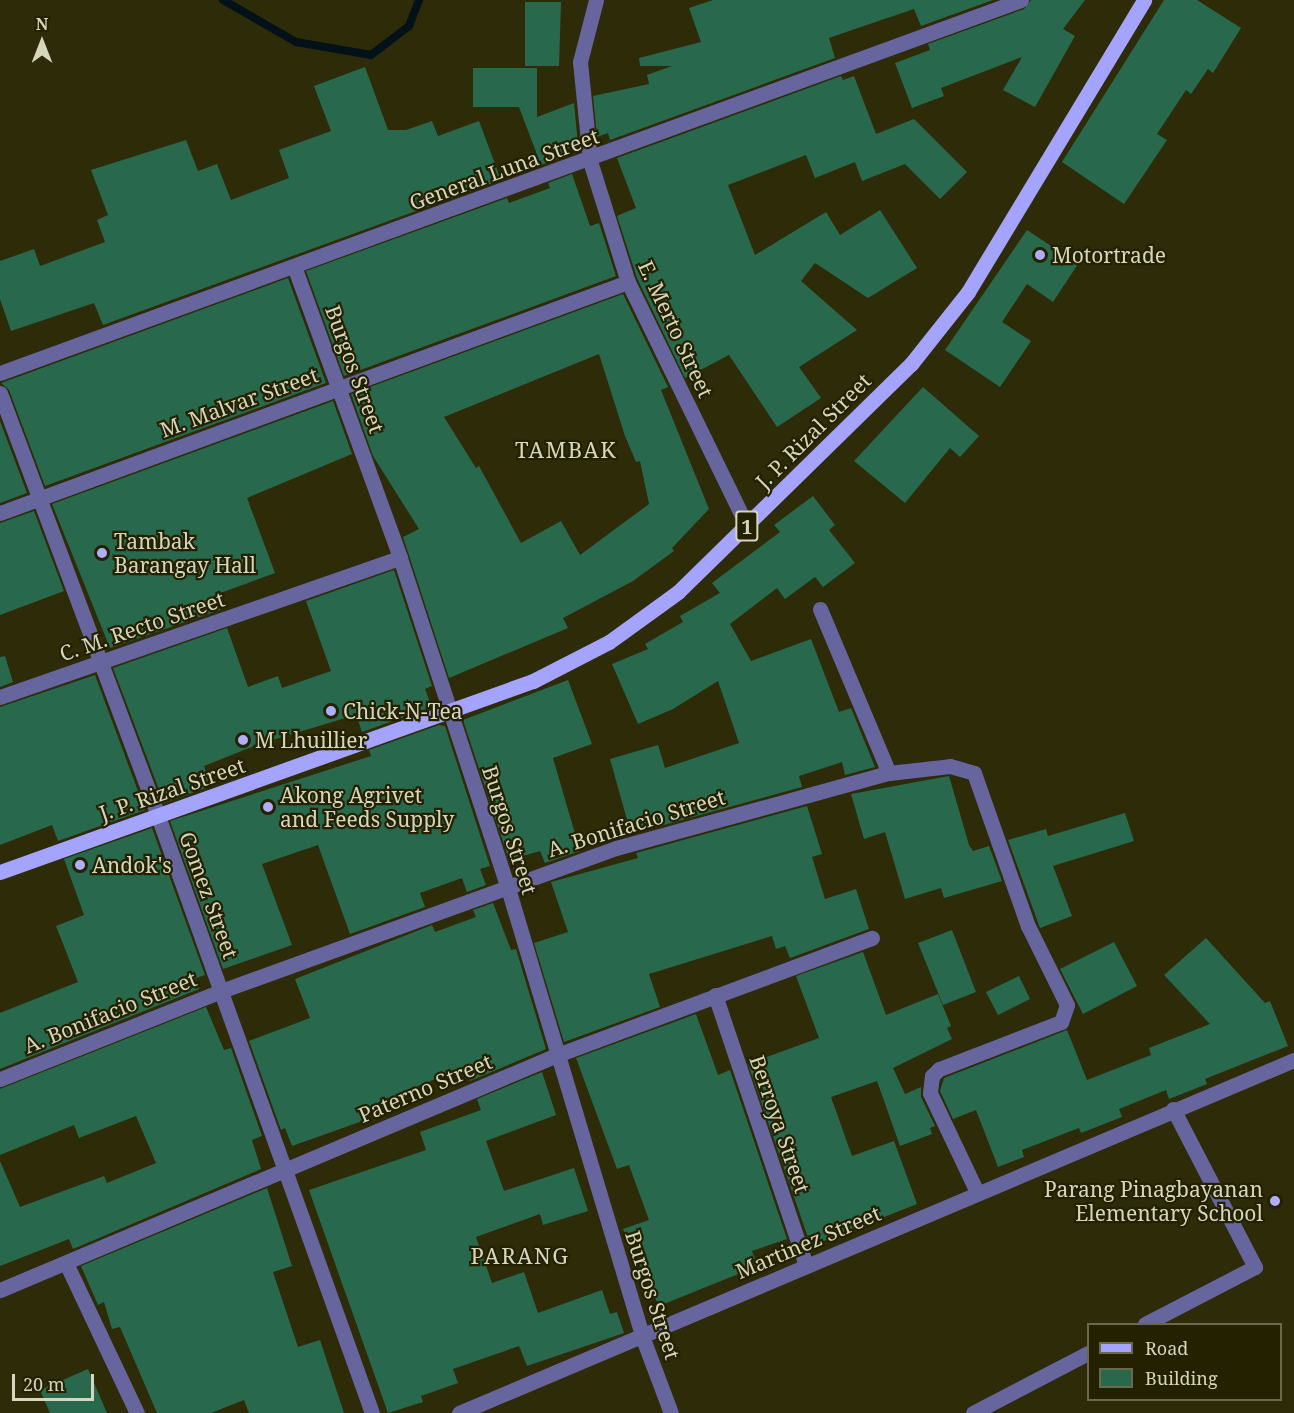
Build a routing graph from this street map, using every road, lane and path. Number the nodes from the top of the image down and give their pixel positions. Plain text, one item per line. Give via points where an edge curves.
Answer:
1 (596, 0) edge
2 (1022, 0) edge
3 (1144, 0) edge
4 (590, 161) junction
5 (294, 266) junction
6 (628, 282) junction
7 (0, 373) edge
8 (340, 387) junction
9 (0, 393) edge
10 (38, 499) junction
11 (0, 513) edge
12 (747, 526) junction
13 (400, 558) junction
14 (820, 609) dead end
15 (99, 663) junction
16 (0, 698) edge
17 (450, 713) junction
18 (889, 773) junction
19 (158, 816) junction
20 (0, 872) edge
21 (507, 885) junction
22 (872, 938) dead end
23 (221, 991) junction
24 (715, 995) junction
25 (556, 1055) junction
26 (1294, 1060) edge
27 (0, 1078) edge
28 (1173, 1109) junction
29 (284, 1170) junction
30 (977, 1192) junction
31 (66, 1263) junction
32 (806, 1266) junction
33 (0, 1290) edge
34 (1147, 1323) edge
35 (642, 1336) junction
36 (1087, 1354) edge
37 (137, 1413) edge
38 (372, 1413) edge
39 (459, 1413) edge
40 (671, 1413) edge
41 (973, 1413) edge

1 - 4 street, E. Merto Street via 580,62
2 - 4 street, General Luna Street
3 - 12 main road, J. P. Rizal Street / 1 via 968,292 911,364
4 - 5 street, General Luna Street
4 - 6 street, E. Merto Street
5 - 7 street, General Luna Street
5 - 8 street, Burgos Street
6 - 8 street, M. Malvar Street
6 - 12 street, E. Merto Street
8 - 10 street, M. Malvar Street
8 - 13 street, Burgos Street
9 - 10 street, Gomez Street
10 - 11 street, M. Malvar Street
10 - 15 street, Gomez Street
12 - 17 main road, J. P. Rizal Street / 1 via 678,592 609,642 533,681
13 - 15 street, C. M. Recto Street
13 - 17 street, Burgos Street
14 - 18 street
15 - 16 street, C. M. Recto Street
15 - 19 street, Gomez Street
17 - 19 main road, J. P. Rizal Street / 1
17 - 21 street, Burgos Street
18 - 21 street, A. Bonifacio Street via 616,848
18 - 30 street, A. Bonifacio Street via 950,766 974,773 1028,926 1067,1005 1061,1022 939,1069 933,1077 930,1093
19 - 20 main road, J. P. Rizal Street / 1
19 - 23 street, Gomez Street
21 - 23 street, A. Bonifacio Street
21 - 25 street, Burgos Street
22 - 24 street, Paterno Street
23 - 27 street, A. Bonifacio Street
23 - 29 street, Gomez Street
24 - 25 street, Paterno Street
24 - 32 street, Berroya Street
25 - 29 street, Paterno Street
25 - 35 street, Burgos Street
26 - 28 street, Martinez Street
28 - 30 street, Martinez Street
28 - 34 street via 1256,1267
29 - 31 street, Paterno Street
29 - 38 street, Gomez Street
30 - 32 street, Martinez Street
31 - 33 street, Paterno Street
31 - 37 street
32 - 35 street, Martinez Street
35 - 39 street, Martinez Street
35 - 40 street, Burgos Street
36 - 41 street

